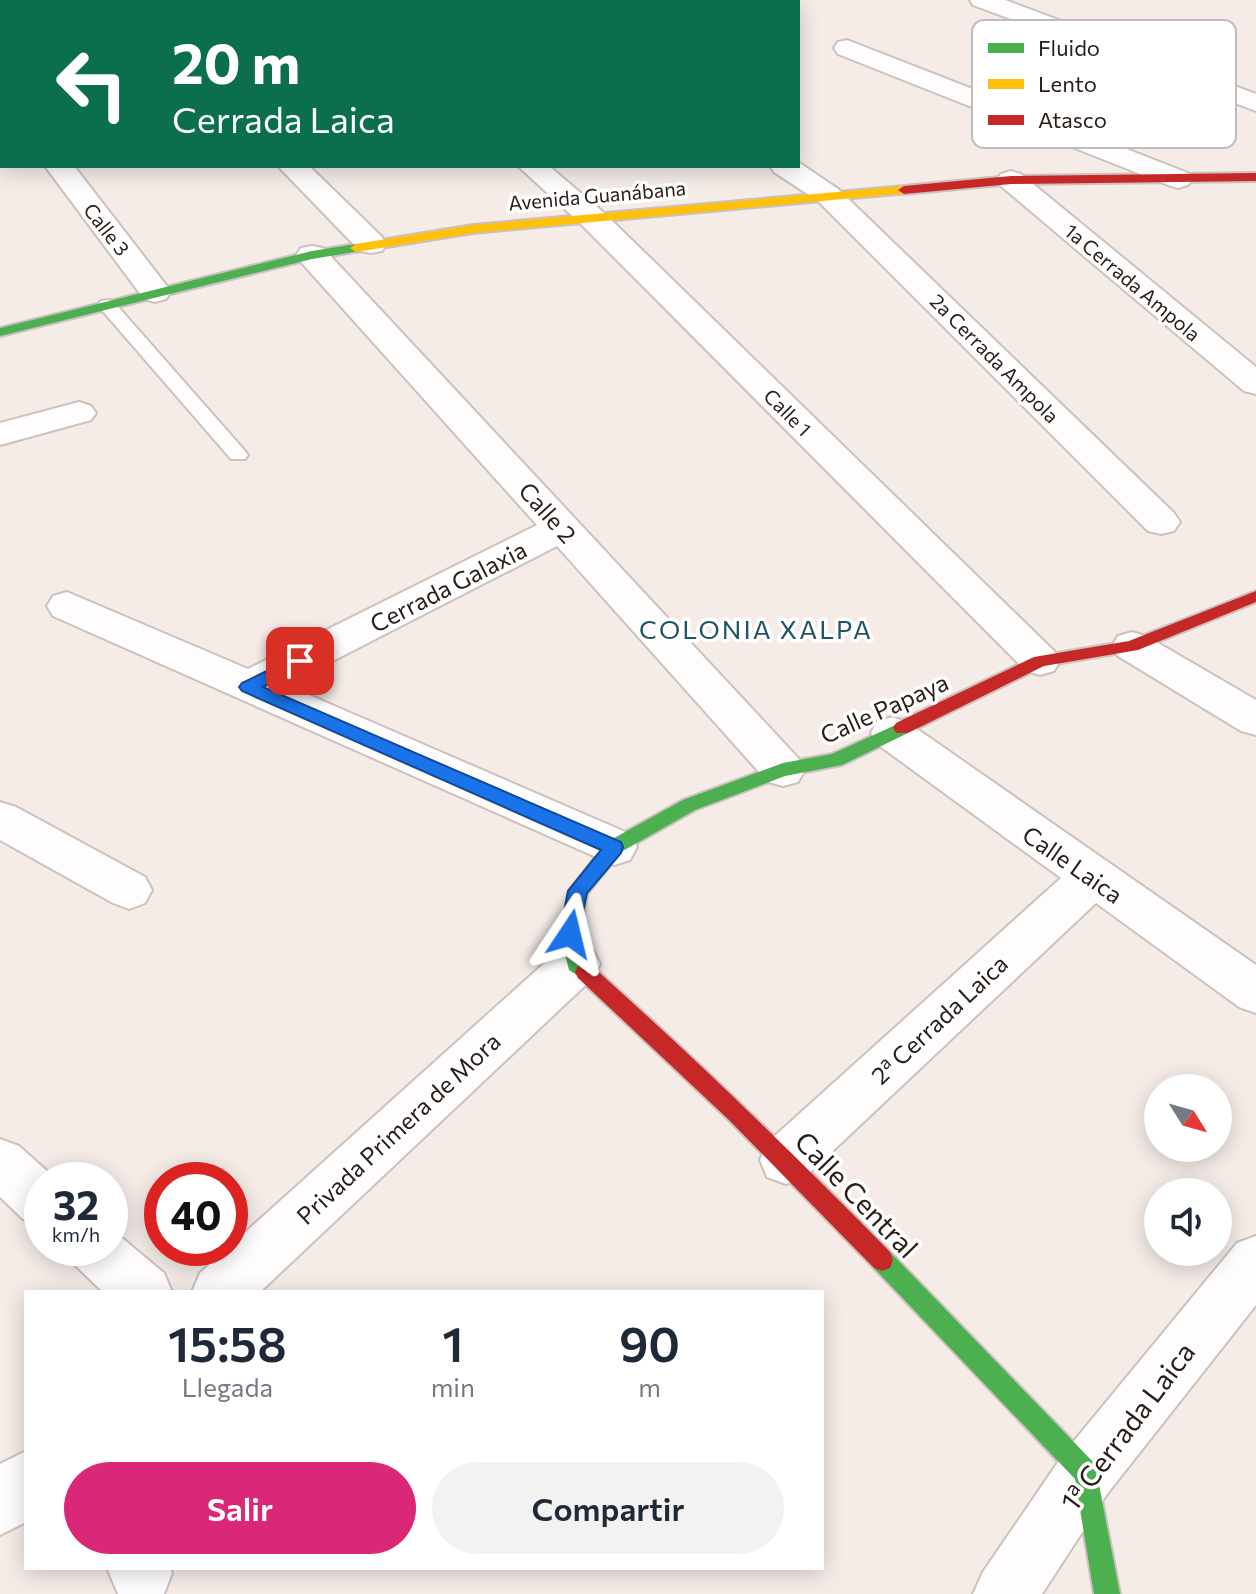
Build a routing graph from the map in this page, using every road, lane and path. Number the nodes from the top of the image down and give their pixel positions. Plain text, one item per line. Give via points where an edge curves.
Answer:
1 (982, 0) edge
2 (1068, 5) dead end
3 (1033, 19) joint
4 (847, 48) dead end
5 (1236, 95) edge
6 (972, 97) edge
7 (1256, 103) edge
8 (1100, 148) edge
9 (61, 168) edge
10 (294, 168) edge
11 (534, 168) edge
12 (787, 168) edge
13 (1178, 179) junction
14 (1011, 180) junction
15 (1252, 180) edge
16 (828, 195) junction
17 (592, 218) junction
18 (371, 244) junction
19 (312, 255) junction
20 (155, 292) junction
21 (107, 305) junction
22 (0, 332) edge
23 (1256, 384) edge
24 (79, 413) dead end
25 (0, 434) edge
26 (238, 455) dead end
27 (1161, 522) dead end
28 (562, 528) junction
29 (1256, 596) edge
30 (67, 606) dead end
31 (1132, 646) junction
32 (1040, 661) junction
33 (248, 687) junction
34 (1256, 720) edge
35 (892, 733) junction
36 (783, 770) junction
37 (0, 819) edge
38 (614, 847) junction
39 (1092, 878) junction
40 (129, 890) dead end
41 (576, 964) junction
42 (1256, 992) edge
43 (786, 1160) junction
44 (0, 1163) edge
45 (24, 1185) edge
46 (1256, 1262) edge
47 (115, 1266) edge
48 (142, 1290) edge
49 (222, 1290) edge
50 (1086, 1473) junction
51 (24, 1483) edge
52 (0, 1505) edge
53 (1005, 1594) edge
54 (1107, 1594) edge

1 - 3 street
2 - 3 street
4 - 6 street
5 - 7 street
8 - 13 street
9 - 20 street, Calle 3
10 - 18 street
11 - 17 street, Calle 1
12 - 16 street, 2a Cerrada Ampola
13 - 14 street, Avenida Guanábana
13 - 15 street, Avenida Guanábana
14 - 16 street, Avenida Guanábana
14 - 23 street, 1a Cerrada Ampola
16 - 17 street, Avenida Guanábana
16 - 27 street, 2a Cerrada Ampola
17 - 18 street, Avenida Guanábana
17 - 32 street, Calle 1
18 - 19 street, Avenida Guanábana
19 - 20 street, Avenida Guanábana
19 - 28 street, Calle 2
20 - 21 street, Avenida Guanábana
21 - 22 street, Avenida Guanábana
21 - 26 lane
24 - 25 street
28 - 33 street, Cerrada Galaxia
28 - 36 street, Calle 2
29 - 31 street, Calle Papaya
30 - 33 street
31 - 32 street, Calle Papaya
31 - 34 street
32 - 35 street, Calle Papaya
33 - 38 street
35 - 36 street, Calle Papaya via 836,760
35 - 39 street, Calle Laica
36 - 38 street, Calle Papaya via 689,805
37 - 40 street
38 - 41 street, Calle Papaya via 578,891 570,934
39 - 42 street, Calle Laica
39 - 43 street, 2ª Cerrada Laica
41 - 43 street, Calle Central
41 - 49 street, Privada Primera de Mora
43 - 50 street, Calle Central
44 - 45 street
46 - 50 street, 1ª Cerrada Laica
47 - 48 street
50 - 53 street, 1ª Cerrada Laica
50 - 54 street
51 - 52 street

